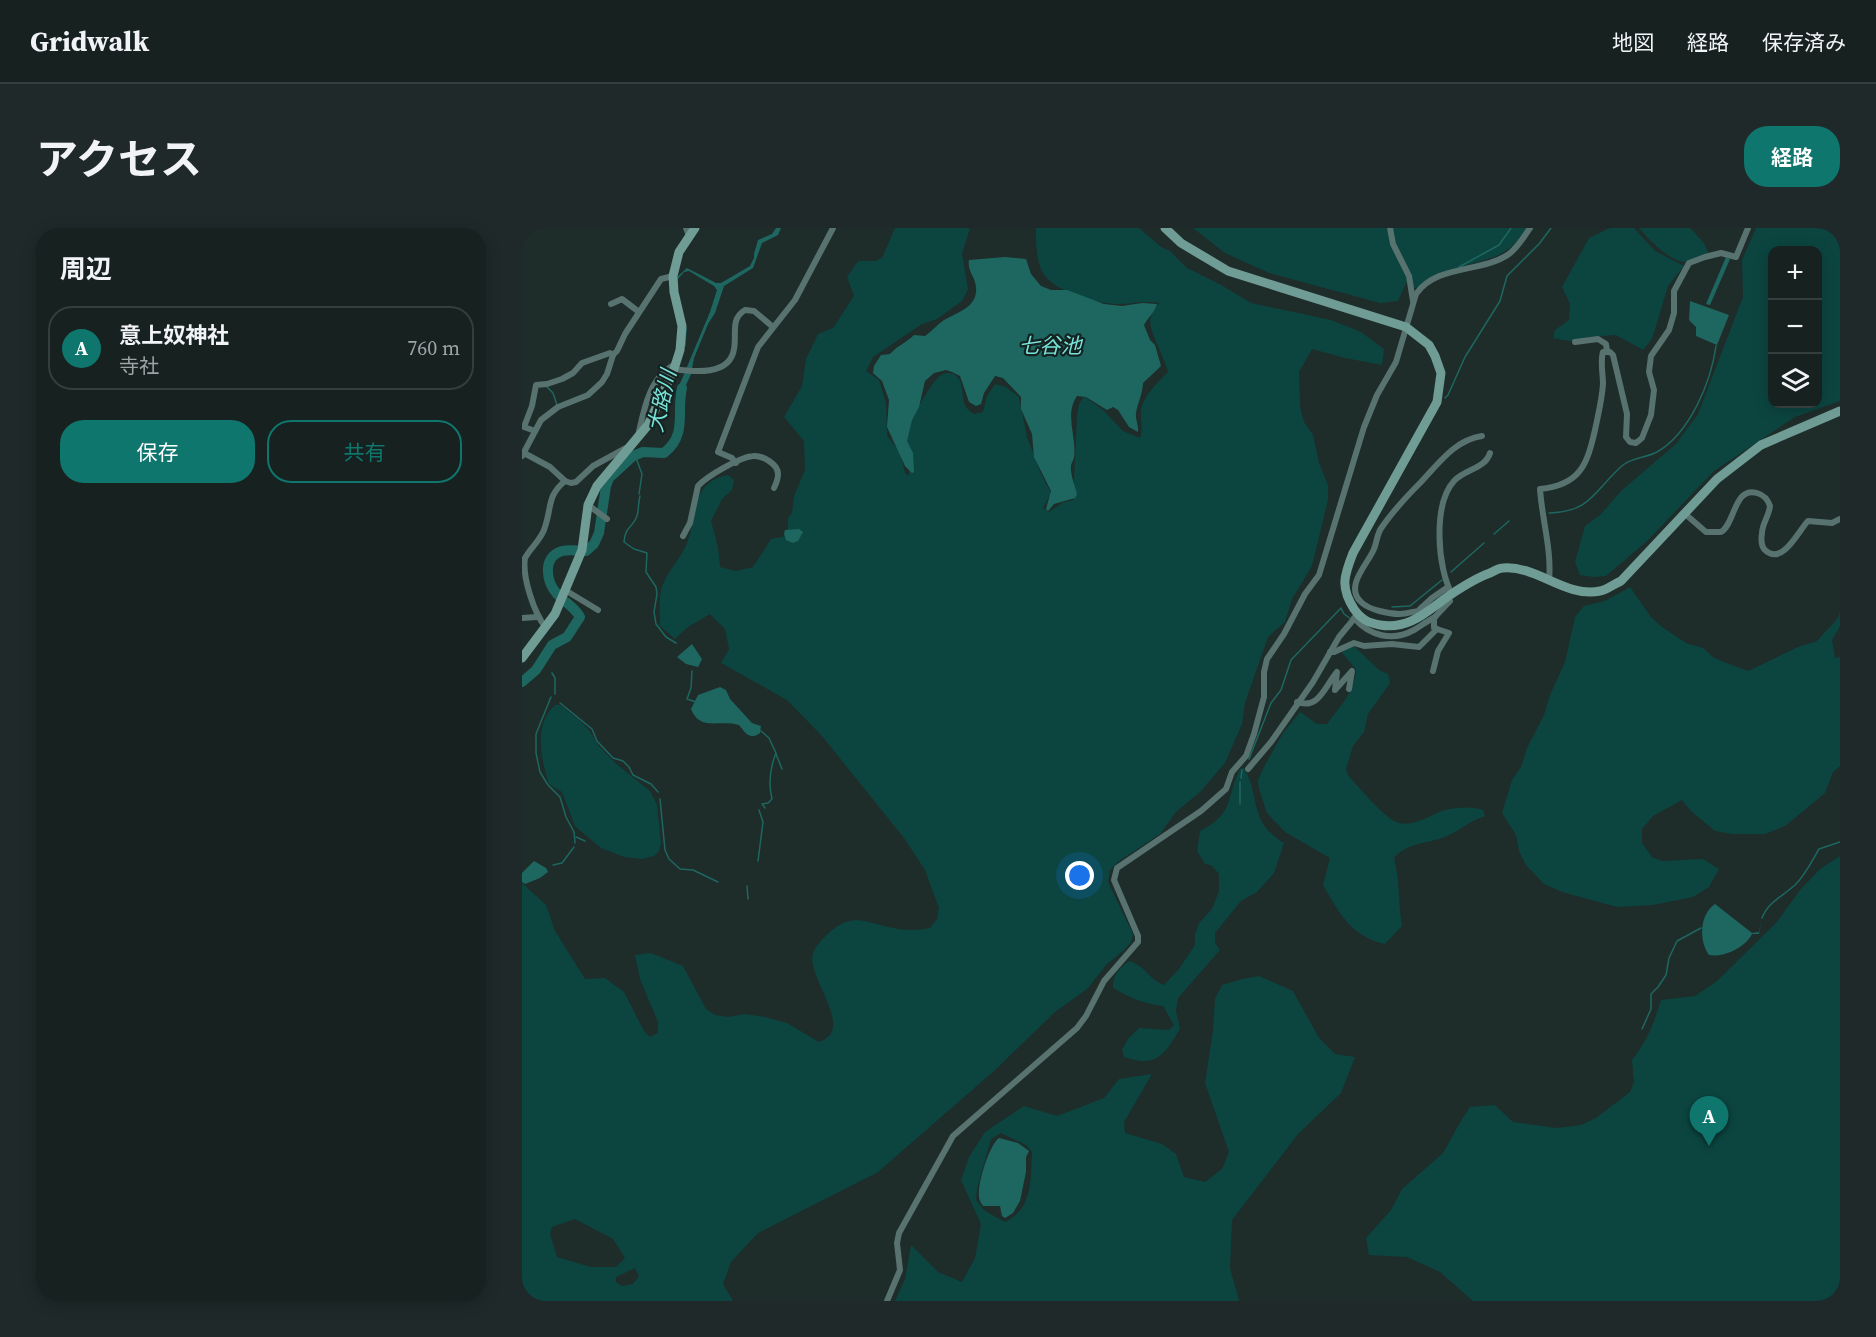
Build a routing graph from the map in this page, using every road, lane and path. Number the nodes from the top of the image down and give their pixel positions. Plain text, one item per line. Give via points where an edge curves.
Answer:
1 (695, 228) edge
2 (833, 228) edge
3 (1165, 228) edge
4 (1390, 228) edge
5 (1530, 228) edge
6 (1748, 228) edge
7 (687, 232) edge
8 (673, 276) junction
9 (1413, 303) junction
10 (611, 304) dead end
11 (639, 312) junction
12 (774, 327) junction
13 (1406, 327) junction
14 (1575, 342) dead end
15 (1607, 351) junction
16 (613, 355) junction
17 (675, 367) junction
18 (1840, 411) edge
19 (535, 431) junction
20 (1482, 436) dead end
21 (635, 442) junction
22 (1490, 453) dead end
23 (523, 454) edge
24 (736, 463) junction
25 (565, 481) junction
26 (774, 488) dead end
27 (588, 505) junction
28 (1684, 513) junction
29 (607, 519) dead end
30 (1840, 519) edge
31 (683, 536) dead end
32 (522, 571) edge
33 (1549, 581) junction
34 (1450, 594) junction
35 (563, 595) junction
36 (598, 610) dead end
37 (1428, 613) junction
38 (1356, 616) junction
39 (537, 617) junction
40 (522, 618) edge
41 (546, 628) junction
42 (1437, 629) junction
43 (1330, 652) junction
44 (522, 658) edge
45 (1433, 671) dead end
46 (1349, 688) dead end
47 (1297, 702) junction
48 (1248, 769) dead end
49 (888, 1301) edge

1 - 7 street
2 - 12 street via 800,292
3 - 13 street via 1181,243 1228,271
4 - 9 street via 1408,276
5 - 9 street via 1509,254 1435,277 1419,291
6 - 15 street via 1736,257 1721,253 1689,263 1674,291 1669,330 1651,356 1651,415 1636,443 1626,437 1627,414 1613,355
7 - 8 street
8 - 11 street via 661,279
8 - 17 street via 682,326
9 - 13 street
10 - 11 street via 622,299
11 - 16 street
12 - 17 street via 754,311 745,310 736,320 734,352 726,364 694,371
12 - 24 street via 758,346 719,449 719,453
13 - 38 street via 1430,345 1441,373 1440,385 1437,402 1353,553 1344,588
13 - 49 street via 1396,362 1364,428 1321,571 1265,664 1264,698 1246,756 1232,772 1224,792 1117,868 1114,880 1138,942 1104,981 1077,1028 953,1136 899,1233 900,1270
14 - 15 street via 1598,339 1606,344
15 - 33 street via 1602,355 1601,401 1586,464 1560,485 1540,489 1550,559
16 - 19 street via 607,374 595,389 558,407 541,420
16 - 19 street via 592,358 573,374 536,385 524,427
17 - 21 street via 648,425
18 - 28 street via 1761,445 1717,479
19 - 23 street
20 - 37 street via 1472,437 1448,453 1408,495 1380,529 1356,581 1356,594 1365,605 1401,614
21 - 25 street via 592,466 576,482
21 - 27 street via 602,478
22 - 34 street via 1486,462 1454,481 1441,509 1442,555
23 - 25 street via 550,467
24 - 26 street via 752,456 771,463 778,474
24 - 31 street via 698,486
25 - 32 street via 554,491 543,533 525,559
27 - 29 street
27 - 35 street via 581,552
28 - 30 street via 1706,532 1721,532 1741,498 1748,493 1759,494 1770,507 1762,530 1763,546 1774,554 1787,549 1808,521 1832,523
28 - 33 street via 1620,581 1602,591 1574,591
32 - 39 street
33 - 34 street via 1529,572 1502,568
34 - 37 street
35 - 36 street
35 - 41 street
37 - 38 street via 1390,627
37 - 42 street
38 - 43 street
39 - 40 street
39 - 41 street
41 - 44 street
42 - 43 street via 1419,647 1354,643
42 - 45 street via 1449,633 1438,651
43 - 47 street
46 - 47 street via 1352,671 1335,690 1337,672 1315,702
47 - 48 street

